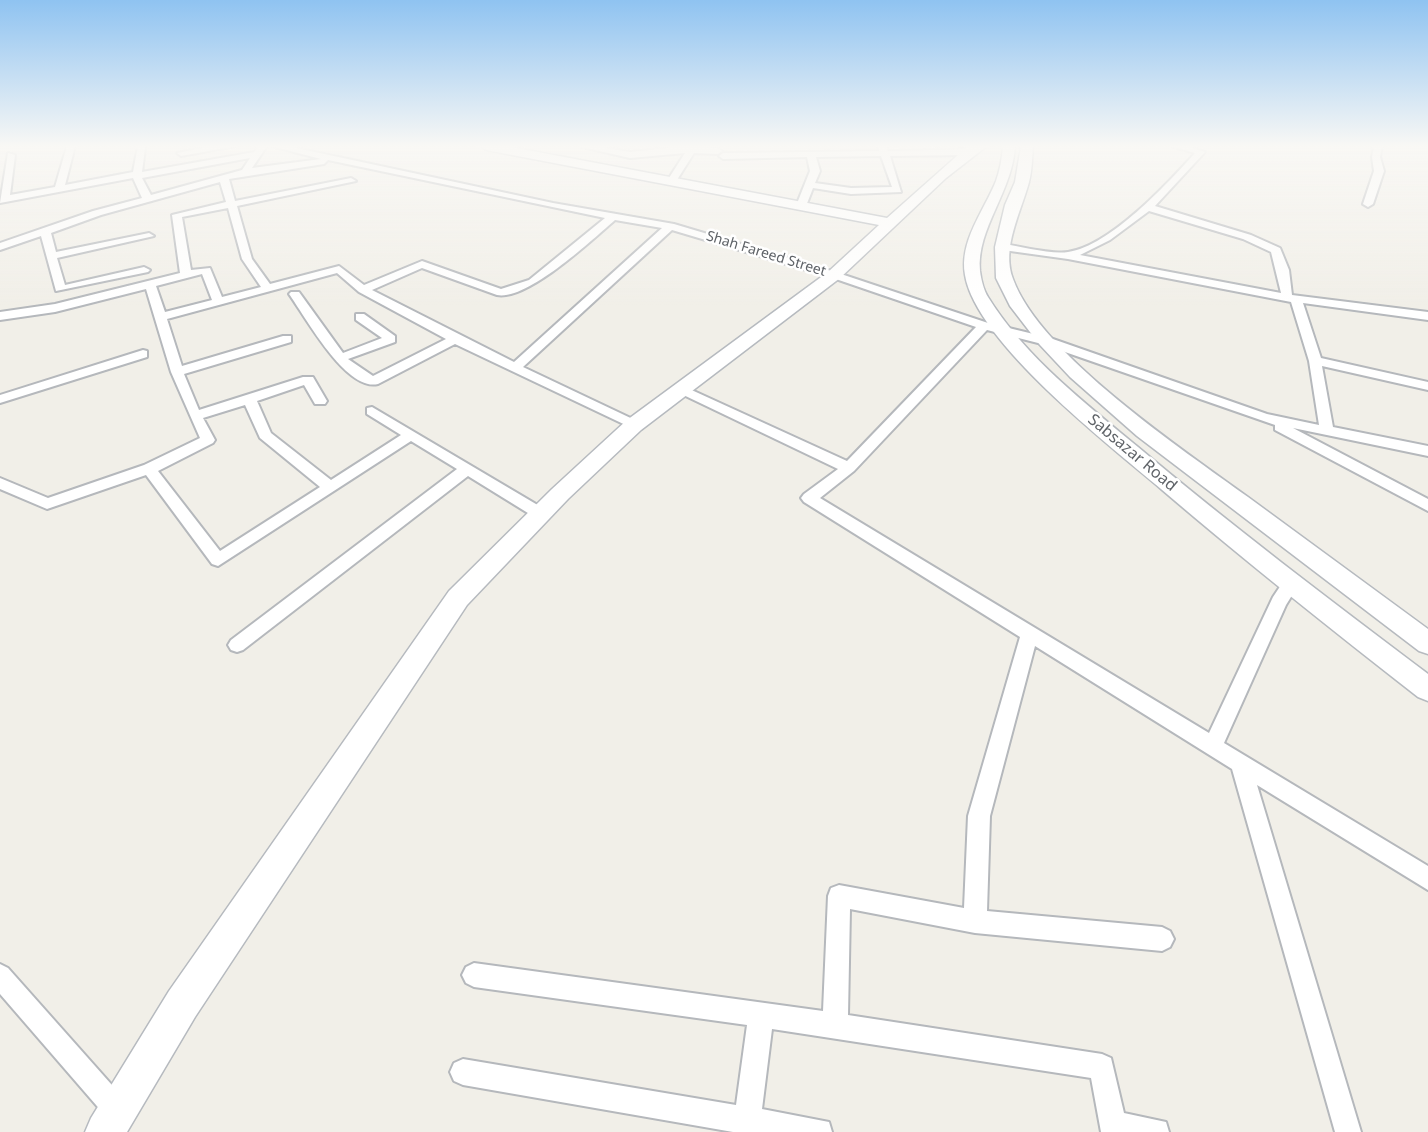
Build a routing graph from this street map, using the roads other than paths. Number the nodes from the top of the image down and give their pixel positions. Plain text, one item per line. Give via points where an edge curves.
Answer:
1 (144, 199) edge
2 (230, 199) edge
3 (258, 199) edge
4 (522, 199) edge
5 (762, 199) edge
6 (804, 199) edge
7 (918, 199) edge
8 (993, 199) edge
9 (1015, 199) edge
10 (1156, 199) edge
11 (1370, 199) edge
12 (231, 204) junction
13 (1368, 204) dead end
14 (801, 206) junction
15 (1148, 207) junction
16 (611, 218) junction
17 (891, 223) junction
18 (670, 226) junction
19 (45, 231) junction
20 (149, 236) dead end
21 (1003, 247) junction
22 (0, 248) edge
23 (52, 256) junction
24 (1068, 256) junction
25 (144, 270) dead end
26 (834, 275) junction
27 (186, 276) junction
28 (150, 284) junction
29 (268, 289) junction
30 (363, 290) junction
31 (295, 294) dead end
32 (1292, 298) junction
33 (218, 301) junction
34 (0, 316) edge
35 (360, 316) dead end
36 (1428, 316) edge
37 (160, 317) junction
38 (993, 329) junction
39 (287, 339) dead end
40 (456, 339) junction
41 (1046, 341) junction
42 (143, 354) dead end
43 (340, 358) junction
44 (1315, 361) junction
45 (515, 368) junction
46 (177, 372) junction
47 (1428, 386) edge
48 (680, 390) junction
49 (0, 399) edge
50 (249, 399) junction
51 (320, 401) dead end
52 (372, 411) dead end
53 (195, 416) junction
54 (1264, 418) junction
55 (634, 425) junction
56 (1327, 431) junction
57 (411, 435) junction
58 (1428, 451) edge
59 (849, 468) junction
60 (149, 469) junction
61 (466, 469) junction
62 (0, 483) edge
63 (330, 487) junction
64 (1428, 506) edge
65 (541, 514) junction
66 (1288, 588) junction
67 (1030, 633) junction
68 (1428, 643) edge
69 (237, 645) dead end
70 (1428, 689) edge
71 (1428, 703) edge
72 (1213, 746) junction
73 (1240, 762) junction
74 (1428, 879) edge
75 (975, 921) junction
76 (1162, 939) dead end
77 (474, 975) dead end
78 (0, 976) edge
79 (760, 1014) junction
80 (834, 1024) junction
81 (463, 1072) dead end
82 (112, 1122) edge
83 (747, 1125) edge
84 (1113, 1129) edge
85 (819, 1132) edge
86 (1156, 1132) edge
87 (1347, 1132) edge

1 - 19 street
2 - 12 street
3 - 12 street
4 - 16 street, Shah Fareed Street
5 - 14 street
6 - 14 street
7 - 17 street
8 - 38 street, Sabsazar Road via 970,261 977,294
9 - 21 street, Sabsazar Road
10 - 15 street
11 - 13 street
12 - 27 street via 177,215
12 - 29 street via 247,259
14 - 17 street
15 - 24 street via 1113,235
15 - 32 street via 1276,250
16 - 18 street, Shah Fareed Street
16 - 30 street via 533,282 501,293 422,264
17 - 26 street
18 - 26 street, Shah Fareed Street
18 - 45 street
19 - 22 street
19 - 23 street
20 - 23 street
21 - 24 street
21 - 41 street, Sabsazar Road via 1004,278 1019,306
23 - 25 street via 60,289
24 - 32 street
26 - 38 street, Shah Fareed Street
26 - 48 street
27 - 28 street
27 - 33 street via 206,270
28 - 34 street via 55,308
28 - 37 street
29 - 30 street via 339,269
29 - 33 street
30 - 40 street
31 - 43 street
32 - 36 street
32 - 44 street
33 - 37 street
35 - 43 street via 391,339
37 - 46 street
38 - 41 street, Shah Fareed Street
38 - 59 street
38 - 66 street, Sabsazar Road via 1054,387
39 - 46 street
40 - 43 street via 373,381 346,366
40 - 45 street
41 - 54 street, Shah Fareed Street
41 - 68 street, Sabsazar Road via 1077,374 1144,431
42 - 49 street
44 - 47 street
44 - 56 street
45 - 55 street
46 - 53 street
48 - 55 street
48 - 59 street
50 - 51 street via 308,380
50 - 53 street
50 - 63 street via 265,435
52 - 57 street
53 - 60 street via 208,440
54 - 56 street
54 - 64 street
55 - 65 street
56 - 58 street
57 - 61 street
57 - 63 street
59 - 67 street via 809,498
60 - 62 street via 47,504
60 - 63 street via 218,560
61 - 65 street
61 - 69 street
65 - 82 street via 458,598 182,1004
66 - 70 street, Sabsazar Road
66 - 71 street
66 - 72 street
67 - 72 street
67 - 75 street via 979,816
72 - 73 street
73 - 74 street
73 - 87 street
75 - 76 street
75 - 80 street via 839,896
77 - 79 street
78 - 82 street
79 - 80 street
79 - 83 street
80 - 84 street via 1102,1067
81 - 83 street
83 - 85 street
84 - 86 street

